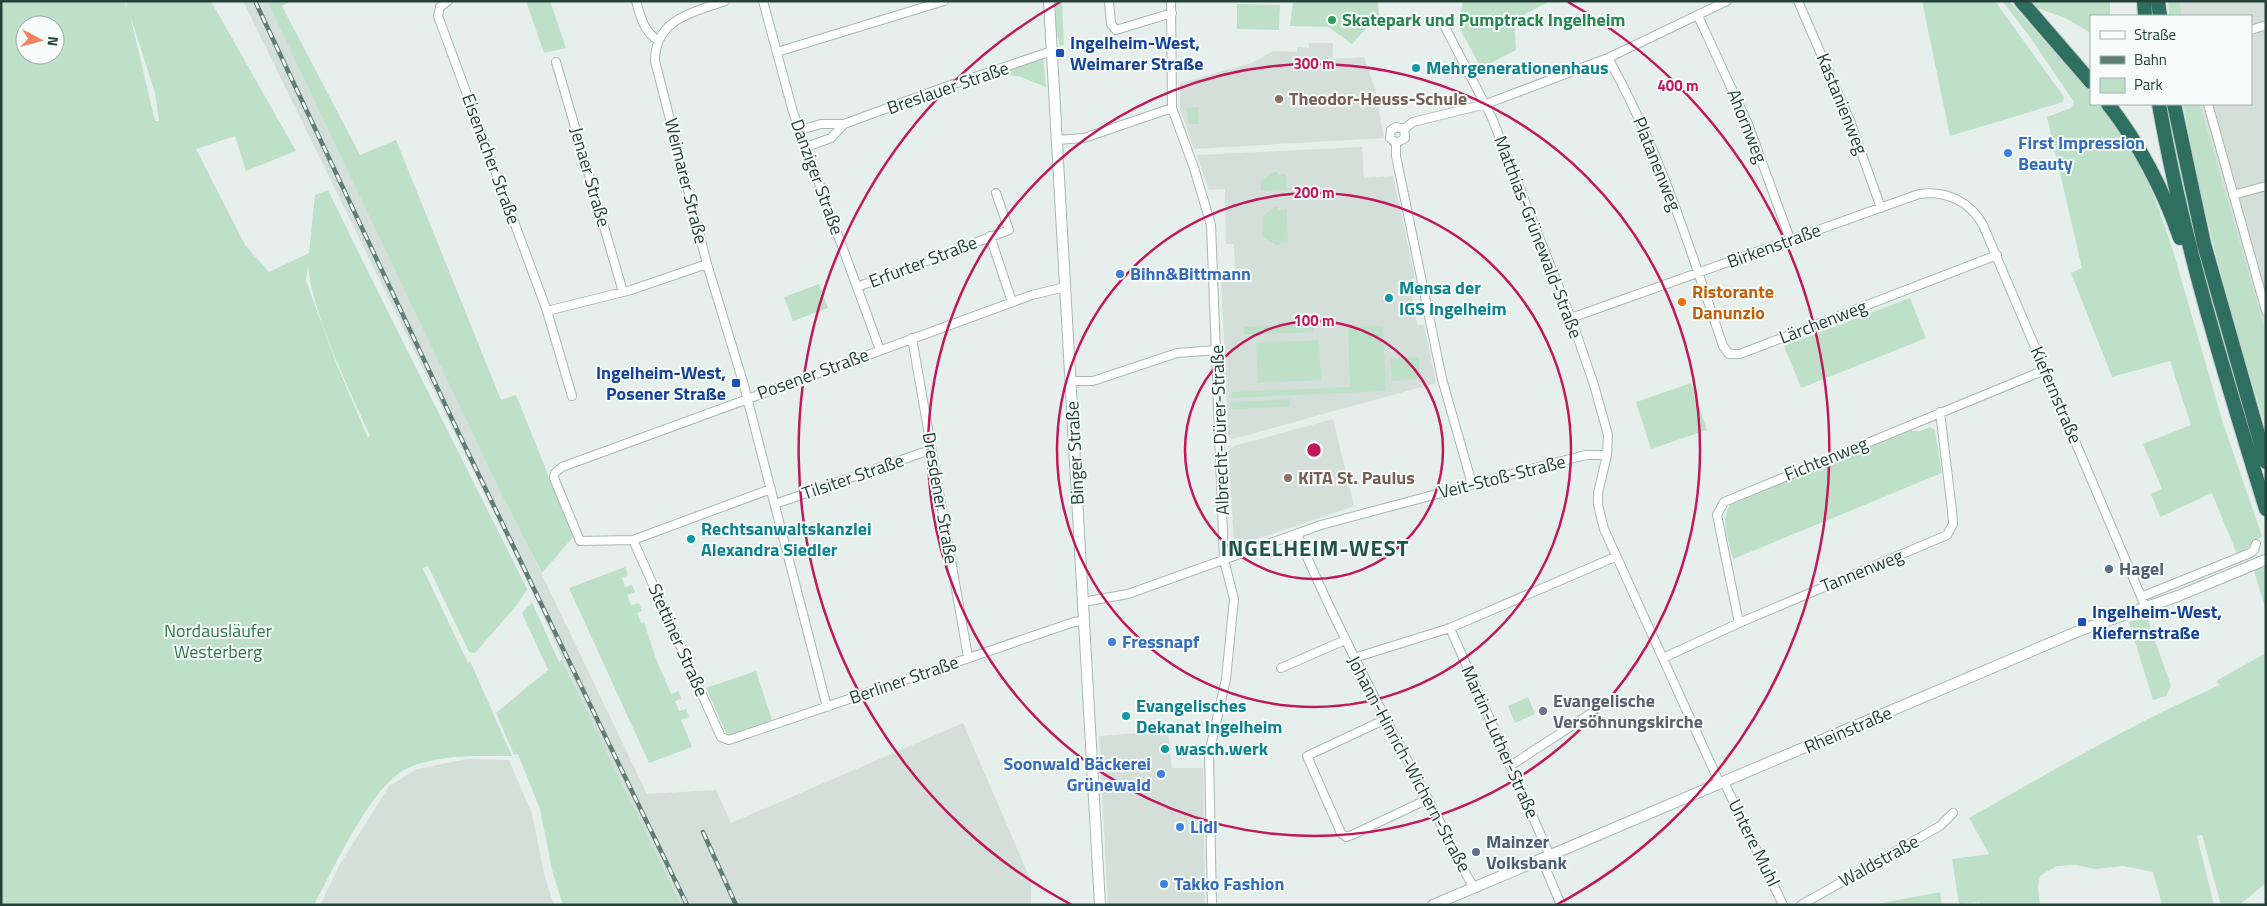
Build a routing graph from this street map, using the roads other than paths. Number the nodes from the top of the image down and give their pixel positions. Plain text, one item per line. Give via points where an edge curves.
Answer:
1 (448, 1) edge
2 (636, 1) edge
3 (724, 1) edge
4 (763, 1) edge
5 (944, 1) edge
6 (1049, 1) edge
7 (1109, 1) edge
8 (1171, 1) edge
9 (1727, 1) edge
10 (1798, 1) edge
11 (2021, 1) edge
12 (2144, 1) edge
13 (2158, 1) edge
14 (1172, 13) junction
15 (2146, 15) edge
16 (2160, 15) edge
17 (1698, 16) junction
18 (2266, 25) edge
19 (1445, 28) dead end
20 (2252, 30) edge
21 (658, 40) junction
22 (1052, 51) junction
23 (777, 52) junction
24 (1608, 58) junction
25 (556, 62) dead end
26 (2090, 81) edge
27 (1486, 104) junction
28 (2109, 105) edge
29 (2159, 105) edge
30 (2174, 105) edge
31 (2208, 105) edge
32 (1172, 108) junction
33 (844, 124) junction
34 (1404, 129) junction
35 (800, 130) junction
36 (1057, 140) junction
37 (1396, 143) junction
38 (806, 147) junction
39 (2266, 186) edge
40 (996, 193) dead end
41 (2233, 195) junction
42 (1949, 196) joint
43 (1880, 208) junction
44 (990, 236) junction
45 (1790, 240) junction
46 (1997, 256) junction
47 (707, 264) junction
48 (1699, 273) junction
49 (857, 287) junction
50 (1065, 287) junction
51 (623, 292) junction
52 (1012, 302) junction
53 (547, 311) junction
54 (2266, 311) edge
55 (1571, 318) junction
56 (2213, 334) junction
57 (912, 338) junction
58 (880, 350) junction
59 (1217, 350) junction
60 (2045, 370) junction
61 (1070, 381) junction
62 (572, 396) dead end
63 (747, 398) junction
64 (1940, 412) junction
65 (930, 450) junction
66 (1607, 455) junction
67 (2266, 462) edge
68 (1472, 484) junction
69 (771, 489) junction
70 (775, 504) junction
71 (2266, 509) edge
72 (1297, 534) junction
73 (633, 540) junction
74 (2256, 544) dead end
75 (1615, 557) junction
76 (1224, 560) junction
77 (2265, 560) edge
78 (2141, 597) junction
79 (1083, 602) junction
80 (2146, 608) junction
81 (1084, 621) junction
82 (1739, 623) junction
83 (1450, 628) junction
84 (1344, 640) junction
85 (968, 657) junction
86 (1354, 658) junction
87 (1663, 658) junction
88 (1281, 668) dead end
89 (827, 707) junction
90 (1593, 712) dead end
91 (1386, 719) junction
92 (724, 739) joint
93 (1510, 766) junction
94 (1722, 783) junction
95 (1428, 799) junction
96 (1953, 813) dead end
97 (1550, 856) junction
98 (1545, 867) dead end
99 (1474, 888) junction
100 (1100, 905) edge
101 (1212, 905) edge
102 (1433, 905) edge
103 (1561, 905) edge
104 (1783, 905) edge
105 (1801, 905) edge

1 - 53 street, Eisenacher Straße via 440,7 438,16
2 - 21 street via 644,25
3 - 21 street via 680,17
4 - 23 street, Danziger Straße
5 - 23 street
6 - 22 main road, Binger Straße
7 - 14 street via 1111,24 1116,30
8 - 14 street
9 - 17 street
10 - 43 street, Kastanienweg via 1850,120
11 - 26 highway
12 - 15 highway
13 - 16 highway
14 - 32 street
17 - 24 street
17 - 45 street, Ahornweg via 1748,124
18 - 20 street
19 - 27 street, Matthias-Grünewald-Straße
21 - 47 street, Weimarer Straße via 655,62
22 - 33 street, Breslauer Straße
22 - 36 main road, Binger Straße
23 - 35 street, Danziger Straße
24 - 27 street
24 - 48 street, Platanenweg via 1646,133
25 - 51 street, Jenaer Straße
27 - 34 street via 1420,120
27 - 55 street, Matthias-Grünewald-Straße
28 - 56 highway via 2139,146 2164,197
29 - 56 highway via 2182,213
30 - 67 highway via 2204,244
31 - 41 street
32 - 36 street via 1084,138
32 - 59 street, Albrecht-Dürer-Straße via 1196,172 1211,225
33 - 35 street, Breslauer Straße via 821,124
33 - 38 street, Breslauer Straße via 831,138
34 - 37 street via 1405,138
34 - 37 street via 1398,126 1391,130 1390,138
35 - 38 street, Danziger Straße
36 - 50 main road, Binger Straße
37 - 68 street via 1442,379
38 - 49 street, Danziger Straße
39 - 41 street
40 - 44 street, Erfurter Straße via 1009,230
41 - 54 street
42 - 43 street, Birkenstraße via 1930,192
42 - 46 street, Kiefernstraße via 1978,214
43 - 45 street, Birkenstraße
44 - 49 street, Erfurter Straße
44 - 52 street, Erfurter Straße
45 - 48 street, Birkenstraße
46 - 48 street, Lärchenweg via 1734,355 1723,346
46 - 60 street, Kiefernstraße
47 - 51 street
47 - 63 street, Weimarer Straße
48 - 55 street, Birkenstraße
49 - 58 street, Danziger Straße
50 - 52 street, Posener Straße
50 - 61 main road, Binger Straße
51 - 53 street
52 - 57 street, Posener Straße
53 - 62 street, Eisenacher Straße
55 - 66 street, Matthias-Grünewald-Straße via 1606,425
56 - 71 highway
57 - 58 street, Posener Straße
57 - 65 street, Dresdener Straße
58 - 63 street, Posener Straße
59 - 61 street via 1177,353 1093,381
59 - 76 street, Albrecht-Dürer-Straße
60 - 64 street, Fichtenweg
60 - 78 street, Kiefernstraße
61 - 79 main road, Binger Straße
63 - 69 street, Weimarer Straße
63 - 73 street, Posener Straße via 562,467 555,473 554,478 580,541
64 - 82 street, Tannenweg via 1953,524 1947,535
64 - 82 street, Fichtenweg via 1724,502 1717,515
65 - 70 street, Tilsiter Straße
65 - 85 street, Dresdener Straße
66 - 68 street, Veit-Stoß-Straße via 1586,455
66 - 75 street, Matthias-Grünewald-Straße via 1598,505
68 - 72 street, Veit-Stoß-Straße
69 - 70 street, Weimarer Straße
69 - 73 street
70 - 89 street, Weimarer Straße
72 - 76 street, Veit-Stoß-Straße
72 - 84 street, Johann-Hinrich-Wichern-Straße
73 - 92 street, Stettiner Straße
74 - 78 street via 2250,553
75 - 83 street
75 - 87 street, Matthias-Grünewald-Straße
76 - 79 street, Veit-Stoß-Straße via 1128,594
76 - 101 street, Albrecht-Dürer-Straße via 1234,599 1226,679 1209,754
77 - 80 main road, Rheinstraße
78 - 80 street, Kiefernstraße
79 - 81 main road, Binger Straße
80 - 94 main road, Rheinstraße via 2095,625
81 - 85 street, Berliner Straße
81 - 100 main road, Binger Straße
82 - 87 street, Tannenweg
83 - 86 street
83 - 93 street, Martin-Luther-Straße
84 - 86 street, Johann-Hinrich-Wichern-Straße
84 - 88 street, Johann-Hinrich-Wichern-Straße
85 - 89 street, Berliner Straße
86 - 91 street, Johann-Hinrich-Wichern-Straße
87 - 94 street, Untere Muhl
89 - 92 street, Berliner Straße
90 - 93 street
91 - 95 street, Johann-Hinrich-Wichern-Straße
91 - 95 street via 1307,756 1341,834 1346,837 1352,835
93 - 97 street, Martin-Luther-Straße
94 - 97 main road, Rheinstraße
94 - 104 street, Untere Muhl
95 - 99 street, Johann-Hinrich-Wichern-Straße
96 - 105 street, Waldstraße via 1940,826
97 - 99 main road, Rheinstraße
98 - 103 street
99 - 102 main road, Rheinstraße

